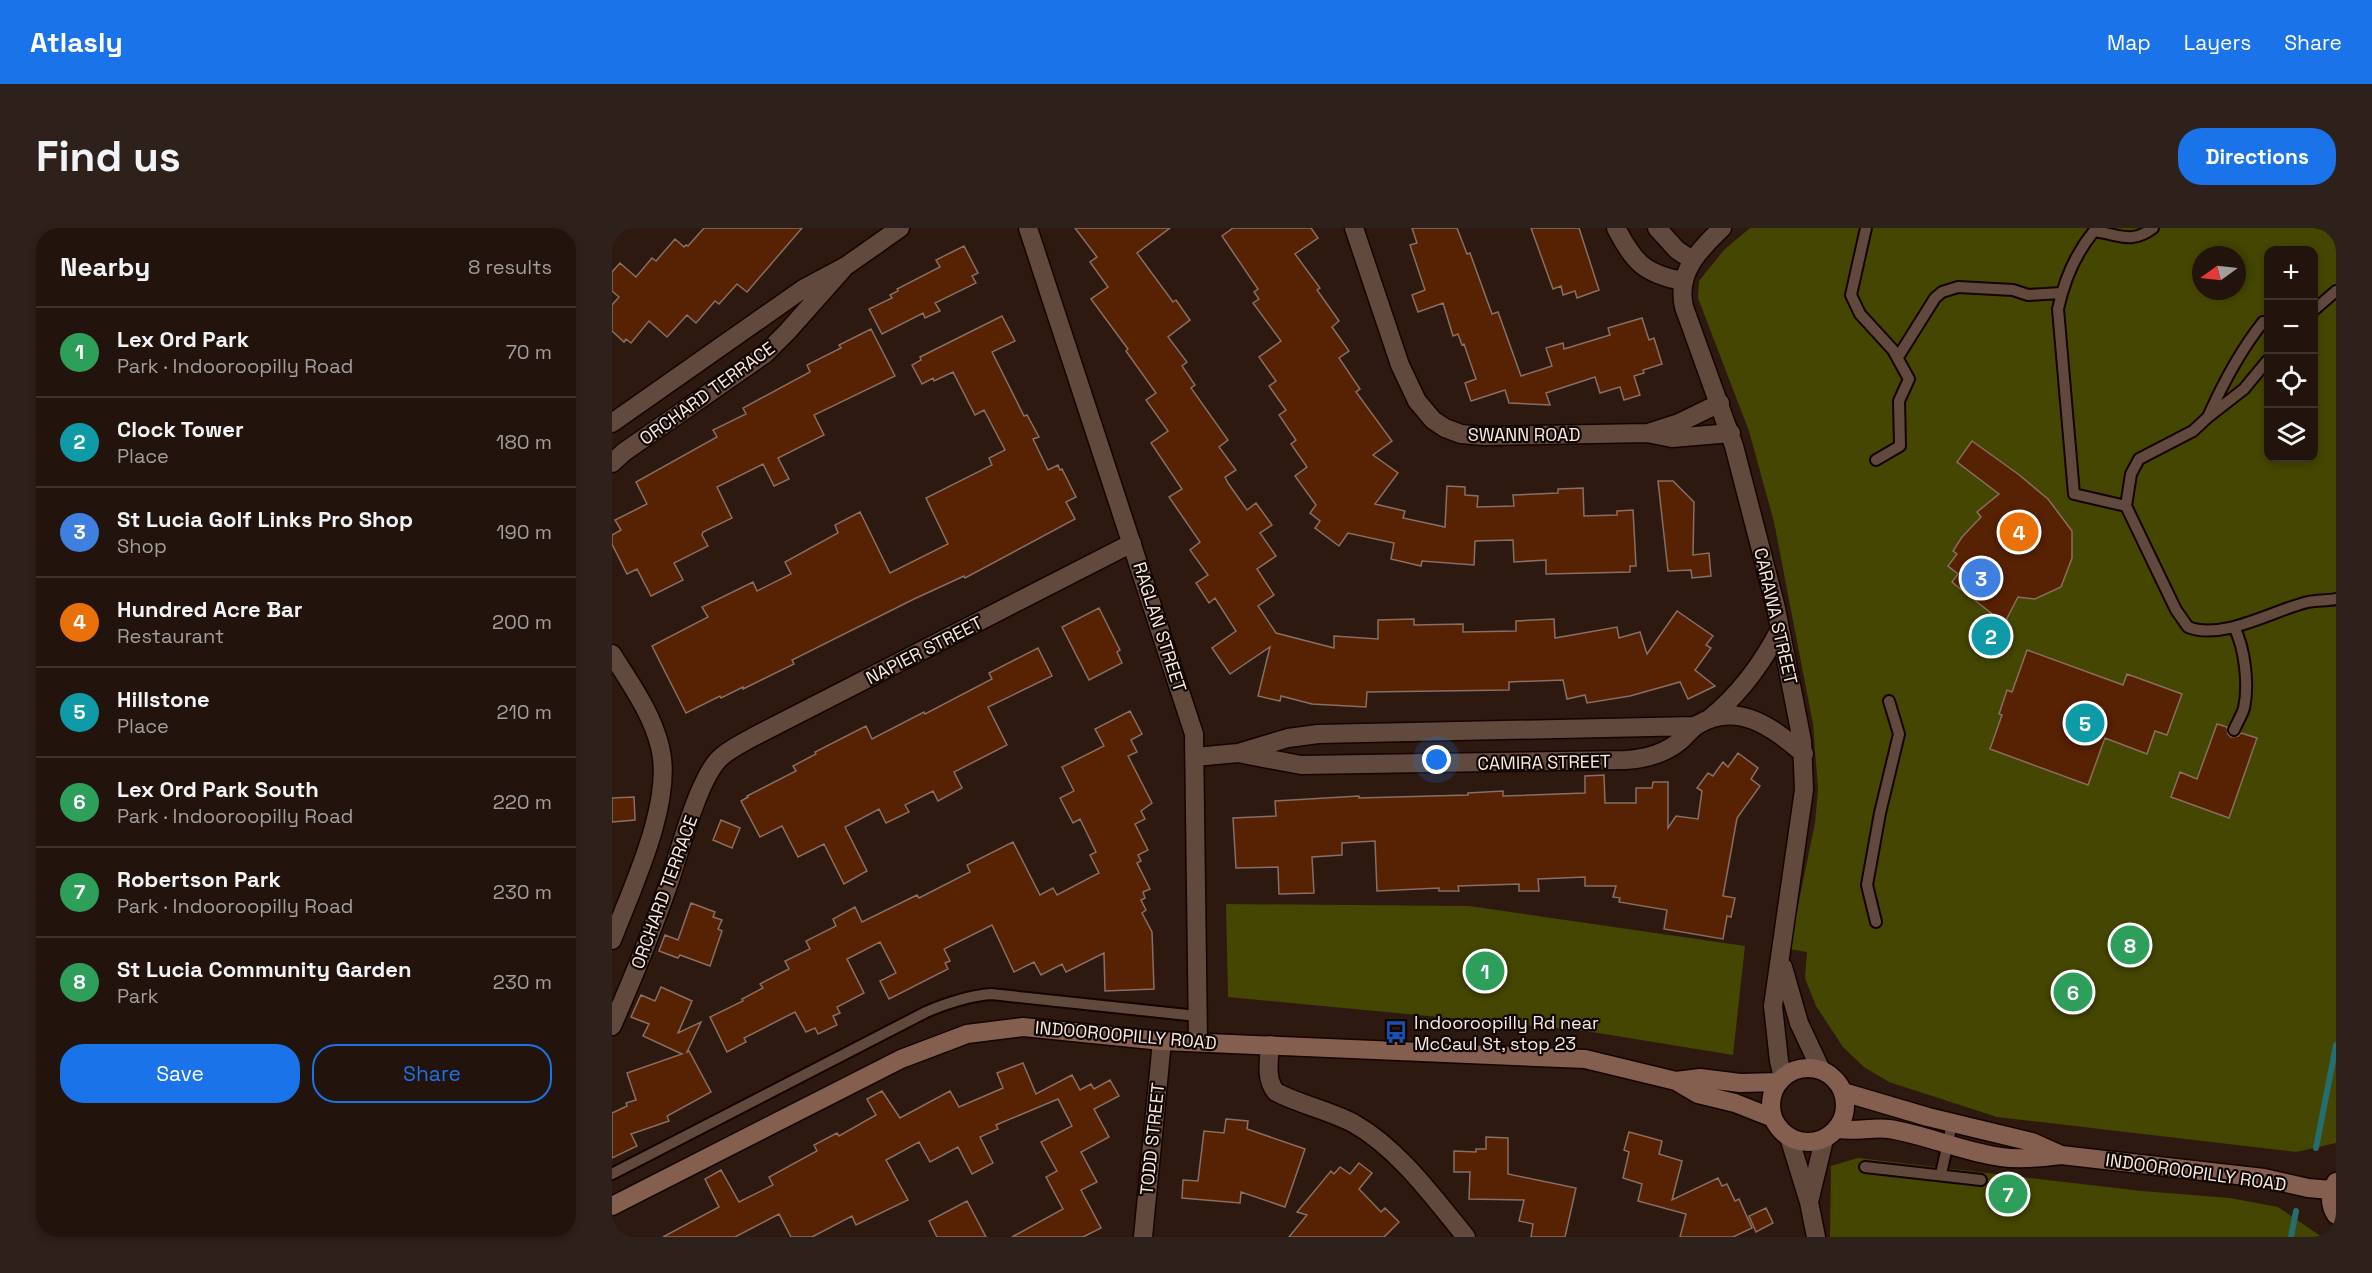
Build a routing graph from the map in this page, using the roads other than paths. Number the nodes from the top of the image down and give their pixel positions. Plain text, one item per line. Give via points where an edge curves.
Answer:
1 (900, 228) edge
2 (1028, 228) edge
3 (1354, 228) edge
4 (1616, 228) edge
5 (1657, 228) edge
6 (1722, 228) edge
7 (1866, 228) edge
8 (2153, 228) edge
9 (2095, 229) edge
10 (1692, 260) junction
11 (846, 266) junction
12 (1683, 281) junction
13 (2336, 291) edge
14 (2061, 293) junction
15 (2318, 306) edge
16 (2263, 322) dead end
17 (1898, 357) junction
18 (2264, 365) edge
19 (1720, 403) junction
20 (2208, 417) junction
21 (612, 423) edge
22 (1648, 433) junction
23 (1731, 433) junction
24 (1876, 460) dead end
25 (612, 463) edge
26 (2126, 506) junction
27 (1132, 543) junction
28 (2336, 599) edge
29 (2234, 627) junction
30 (1780, 629) junction
31 (612, 654) edge
32 (1889, 701) dead end
33 (1702, 723) junction
34 (2234, 730) dead end
35 (1238, 753) junction
36 (1804, 754) junction
37 (1195, 757) junction
38 (718, 760) joint
39 (1876, 922) dead end
40 (612, 940) edge
41 (1780, 960) junction
42 (1197, 1016) junction
43 (612, 1026) edge
44 (1162, 1041) junction
45 (1198, 1042) junction
46 (1270, 1045) junction
47 (1821, 1070) junction
48 (1781, 1079) junction
49 (1677, 1081) junction
50 (1843, 1092) junction
51 (1773, 1118) junction
52 (1952, 1124) junction
53 (1831, 1135) junction
54 (1789, 1137) junction
55 (1948, 1143) junction
56 (2061, 1155) junction
57 (1865, 1167) dead end
58 (612, 1174) edge
59 (1941, 1174) junction
60 (1981, 1180) dead end
61 (2334, 1186) edge
62 (1809, 1202) junction
63 (612, 1206) edge
64 (2336, 1215) edge
65 (1143, 1237) edge
66 (1466, 1237) edge
67 (1816, 1237) edge

1 - 11 street, ORCHARD TERRACE
2 - 27 street, RAGLAN STREET
3 - 22 street, SWANN ROAD via 1408,384 1422,407 1440,425 1461,434 1484,436
4 - 12 street via 1642,267 1661,277
5 - 10 street
6 - 10 street
7 - 17 lane via 1851,294 1860,314
8 - 9 lane via 2139,237 2128,238
9 - 14 lane via 2083,244
10 - 12 street
11 - 21 street, ORCHARD TERRACE via 803,288
11 - 25 street, ORCHARD TERRACE via 765,354
12 - 19 street, CARAWA STREET via 1684,308
13 - 15 lane
14 - 17 lane via 2028,295 2013,290 1958,287 1942,292
14 - 26 lane via 2058,309 2074,494
16 - 20 lane via 2223,382
17 - 24 lane via 1909,379 1899,402 1900,446
18 - 20 lane via 2244,389
19 - 22 street, SWANN ROAD
19 - 23 street, CARAWA STREET
20 - 26 lane via 2193,431 2139,459 2131,474
22 - 23 street, SWANN ROAD via 1668,438
23 - 30 street, CARAWA STREET
26 - 29 lane via 2182,621 2200,630
27 - 37 street, RAGLAN STREET via 1193,728
27 - 38 street, NAPIER STREET via 753,738
28 - 29 lane via 2309,602
29 - 34 lane via 2245,664 2244,707
30 - 33 street, CAMIRA STREET via 1756,670 1733,698
30 - 36 street, CARAWA STREET
31 - 40 street, ORCHARD TERRACE via 654,728 663,781 658,813
32 - 39 lane via 1899,734 1867,885
33 - 35 street, CAMIRA STREET via 1318,734 1288,738
33 - 35 street, CAMIRA STREET via 1664,751 1625,760 1301,765
33 - 36 street, CAMIRA STREET via 1731,716 1759,721
35 - 37 street, CAMIRA STREET
36 - 41 street, CARAWA STREET via 1802,804
37 - 42 street, RAGLAN STREET
38 - 43 street, ORCHARD TERRACE via 699,796 649,938
41 - 47 street, CARAWA STREET via 1799,1023
41 - 48 street, CARAWA STREET via 1773,1006
42 - 45 street, RAGLAN STREET
42 - 58 lane, INDOOROOPILLY ROAD via 991,994 972,996 926,1012
44 - 45 main road, INDOOROOPILLY ROAD
44 - 63 main road, INDOOROOPILLY ROAD via 1023,1027 967,1034 901,1059
44 - 65 street, TODD STREET
45 - 46 main road, INDOOROOPILLY ROAD
46 - 49 main road, INDOOROOPILLY ROAD via 1575,1058
46 - 66 street via 1269,1075 1276,1092 1342,1118 1370,1135 1407,1169
47 - 48 main road via 1802,1068
47 - 50 main road
48 - 49 main road, INDOOROOPILLY ROAD
48 - 51 main road via 1773,1093
49 - 51 main road, INDOOROOPILLY ROAD via 1698,1094
50 - 52 main road, INDOOROOPILLY ROAD
50 - 53 main road via 1844,1118
51 - 54 main road
52 - 55 lane
52 - 56 main road, INDOOROOPILLY ROAD via 2032,1142
53 - 54 main road via 1812,1143
53 - 55 main road, INDOOROOPILLY ROAD via 1885,1129
53 - 62 street
54 - 62 street
55 - 56 main road, INDOOROOPILLY ROAD via 2001,1157 2033,1159
55 - 59 lane
56 - 61 main road, INDOOROOPILLY ROAD via 2264,1178 2308,1188
57 - 59 lane
59 - 60 lane
61 - 64 main road via 2331,1207
62 - 67 street

